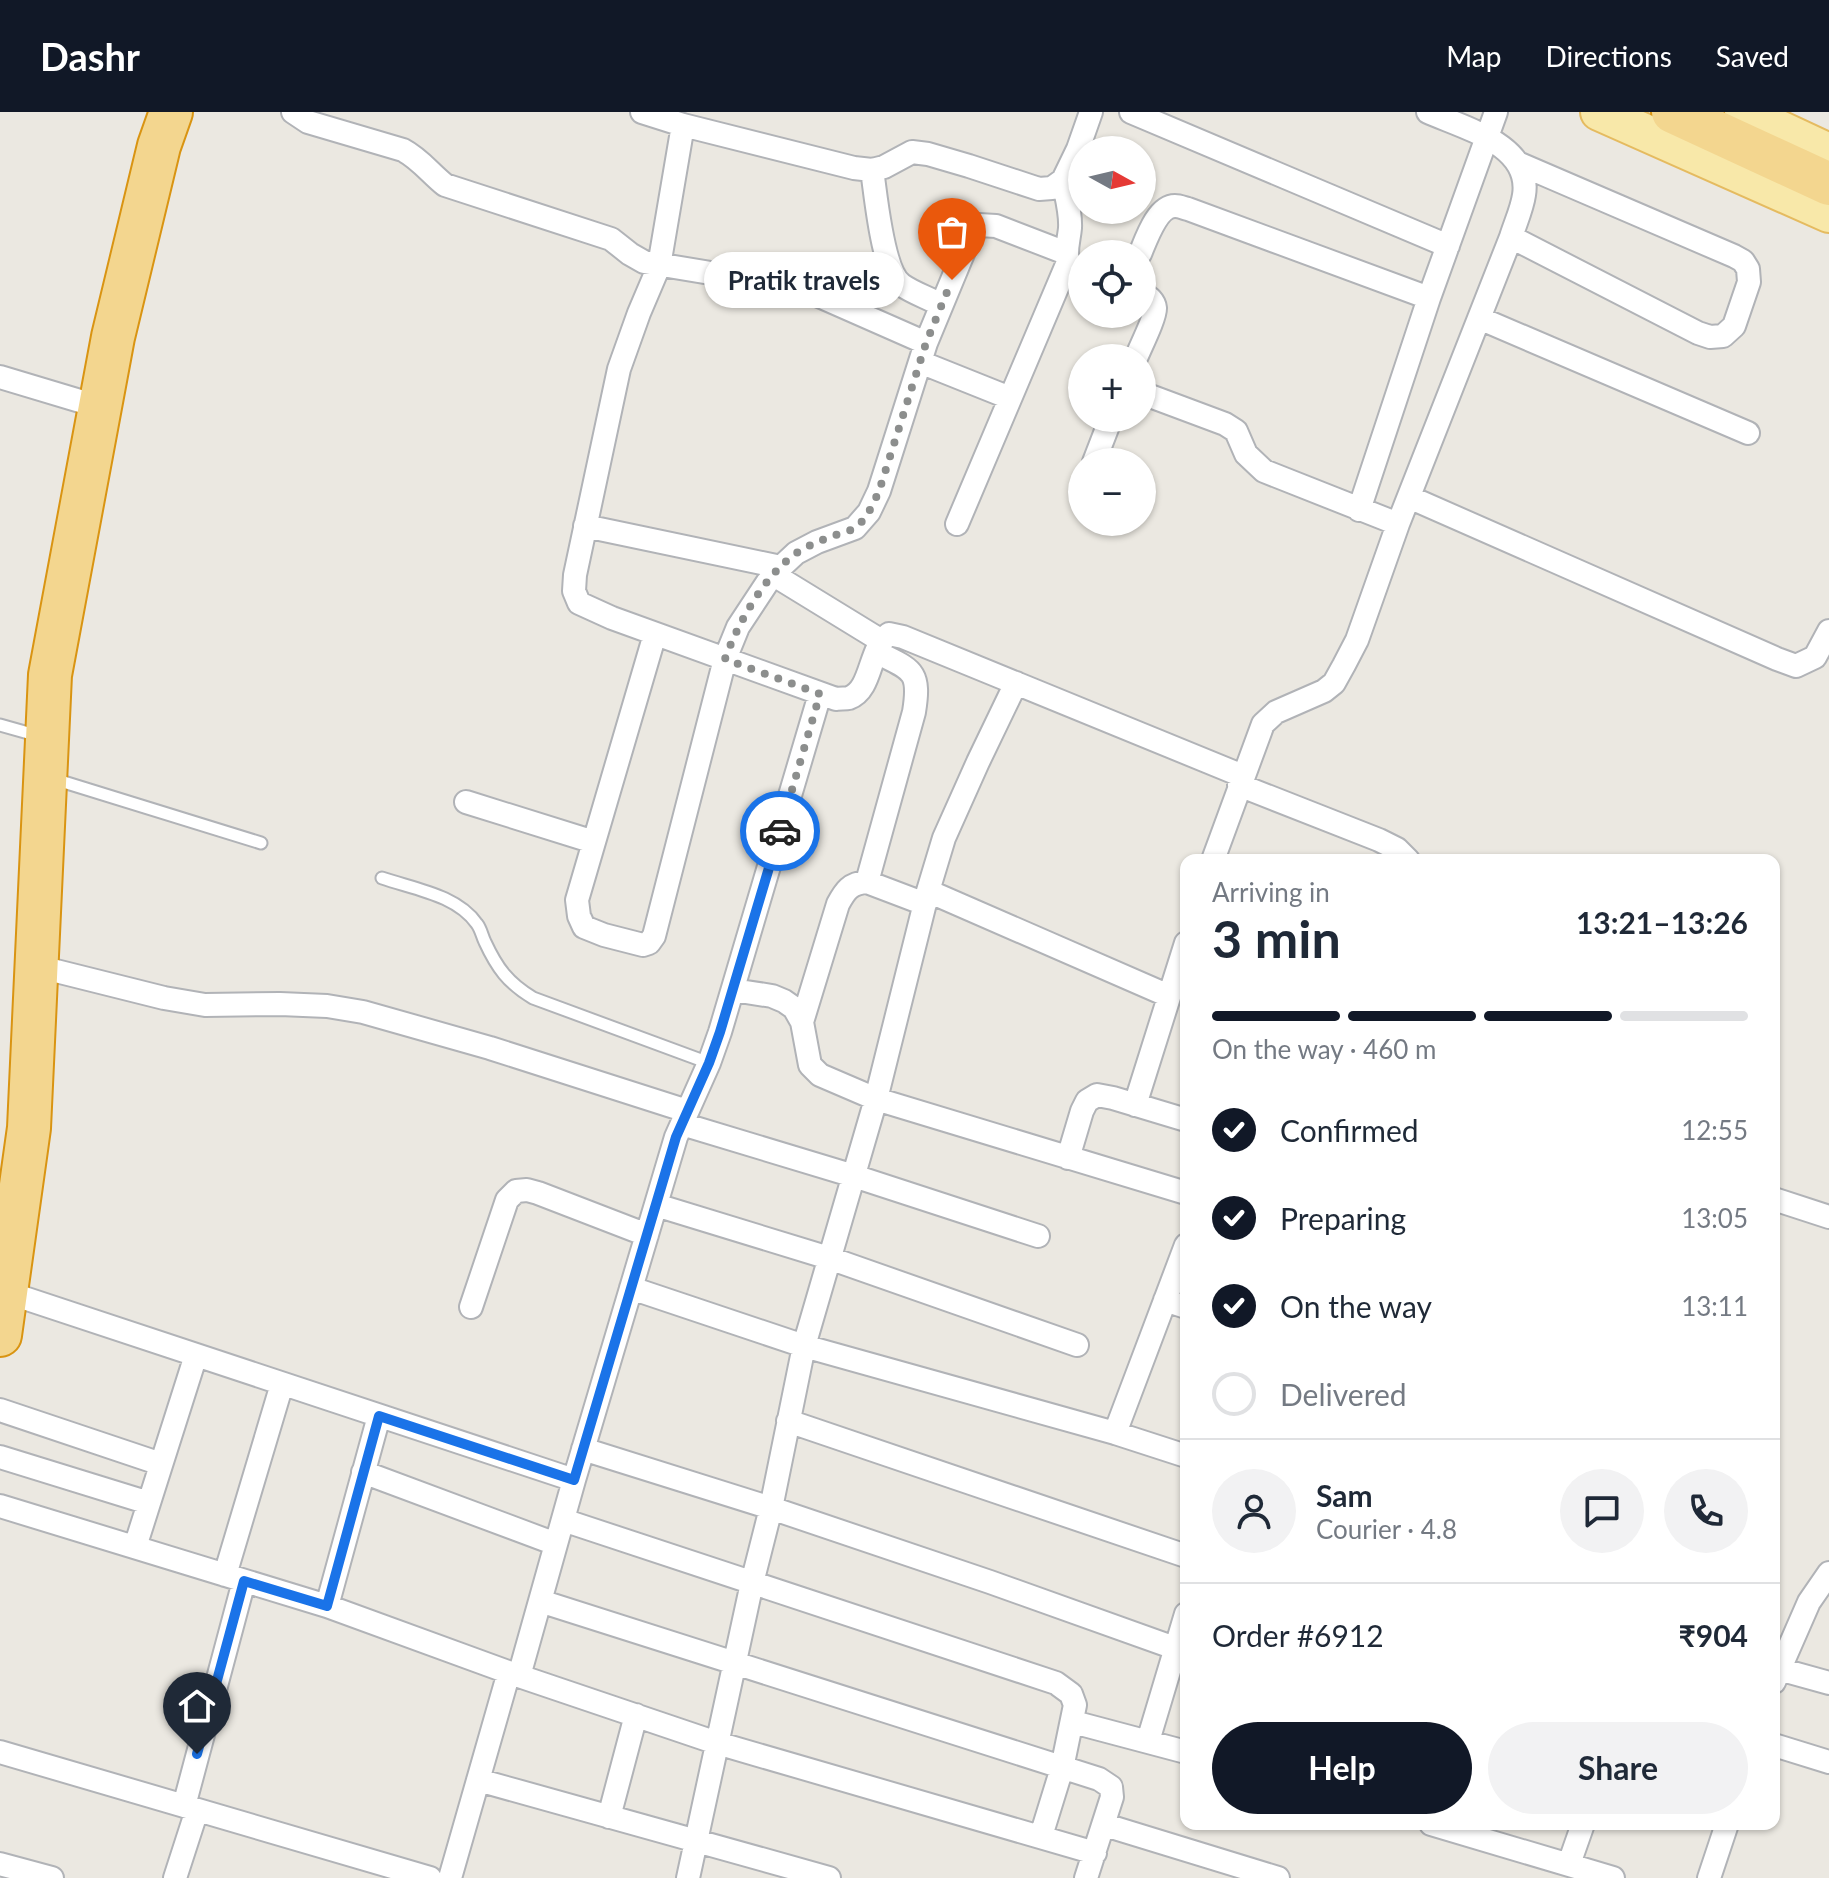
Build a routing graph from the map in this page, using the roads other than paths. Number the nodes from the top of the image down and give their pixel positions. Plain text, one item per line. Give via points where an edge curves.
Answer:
1 (171, 112) edge
2 (293, 112) edge
3 (642, 112) edge
4 (1091, 112) edge
5 (1131, 112) edge
6 (1428, 112) edge
7 (1496, 112) edge
8 (1599, 112) edge
9 (1673, 112) edge
10 (1743, 112) edge
11 (683, 125) junction
12 (1487, 137) junction
13 (1829, 152) edge
14 (1520, 164) junction
15 (872, 170) junction
16 (1063, 180) junction
17 (1829, 184) edge
18 (1829, 214) edge
19 (1511, 237) junction
20 (1071, 240) edge
21 (1147, 240) edge
22 (1448, 246) junction
23 (1068, 260) edge
24 (659, 266) junction
25 (1068, 271) edge
26 (1429, 298) junction
27 (941, 305) junction
28 (1479, 318) junction
29 (923, 353) junction
30 (0, 377) edge
31 (1010, 398) junction
32 (1156, 398) edge
33 (100, 407) junction
34 (1748, 433) dead end
35 (1409, 497) junction
36 (1359, 510) junction
37 (957, 524) dead end
38 (1398, 524) junction
39 (585, 526) junction
40 (778, 571) junction
41 (1829, 631) edge
42 (655, 634) junction
43 (878, 646) junction
44 (725, 659) junction
45 (1016, 683) junction
46 (820, 694) junction
47 (0, 725) edge
48 (46, 757) junction
49 (1241, 781) junction
50 (466, 802) dead end
51 (594, 842) junction
52 (261, 843) dead end
53 (1215, 854) edge
54 (1402, 854) edge
55 (382, 878) dead end
56 (867, 882) junction
57 (926, 897) junction
58 (1180, 963) edge
59 (36, 966) junction
60 (733, 990) junction
61 (1169, 996) junction
62 (802, 1022) junction
63 (709, 1063) junction
64 (876, 1099) junction
65 (1135, 1105) junction
66 (684, 1118) junction
67 (1180, 1118) edge
68 (1068, 1158) junction
69 (854, 1176) junction
70 (1180, 1191) edge
71 (1780, 1201) edge
72 (656, 1205) junction
73 (1829, 1217) edge
74 (647, 1235) junction
75 (1038, 1236) dead end
76 (829, 1258) junction
77 (1180, 1280) edge
78 (631, 1288) junction
79 (6, 1292) junction
80 (1176, 1304) edge
81 (471, 1307) dead end
82 (0, 1335) edge
83 (1077, 1345) dead end
84 (804, 1346) junction
85 (196, 1355) junction
86 (282, 1384) junction
87 (0, 1410) edge
88 (379, 1416) junction
89 (788, 1421) junction
90 (1115, 1433) junction
91 (583, 1449) junction
92 (1180, 1454) edge
93 (0, 1457) edge
94 (161, 1464) junction
95 (363, 1472) junction
96 (574, 1480) junction
97 (149, 1503) junction
98 (0, 1506) edge
99 (771, 1508) junction
100 (563, 1520) junction
101 (556, 1544) junction
102 (135, 1547) junction
103 (1180, 1554) edge
104 (1829, 1573) edge
105 (235, 1578) junction
106 (752, 1583) junction
107 (540, 1601) junction
108 (327, 1606) junction
109 (1180, 1651) edge
110 (1180, 1654) edge
111 (735, 1662) junction
112 (1780, 1668) edge
113 (514, 1674) junction
114 (1780, 1675) edge
115 (1829, 1683) edge
116 (636, 1715) junction
117 (1073, 1722) junction
118 (1148, 1741) junction
119 (717, 1743) junction
120 (1780, 1747) edge
121 (1180, 1750) edge
122 (0, 1752) edge
123 (1829, 1762) edge
124 (1062, 1768) junction
125 (478, 1780) junction
126 (190, 1808) junction
127 (609, 1817) junction
128 (1105, 1825) junction
129 (1446, 1830) edge
130 (1581, 1830) edge
131 (1725, 1830) edge
132 (1041, 1836) junction
133 (697, 1841) junction
134 (1095, 1853) junction
135 (0, 1864) edge
136 (1569, 1864) junction
137 (1541, 1868) edge
138 (52, 1878) edge
139 (175, 1878) edge
140 (430, 1878) edge
141 (450, 1878) edge
142 (688, 1878) edge
143 (829, 1878) edge
144 (1086, 1878) edge
145 (1278, 1878) edge
146 (1613, 1878) edge
147 (1709, 1878) edge

1 - 33 highway
2 - 24 street via 308,122 403,150 445,185 611,239
3 - 11 street
4 - 16 street
5 - 22 street
6 - 12 street
7 - 12 street
8 - 18 main road
9 - 17 highway
10 - 13 main road
11 - 15 street
11 - 24 street
12 - 14 street
12 - 22 street
14 - 19 street via 1524,195
14 - 19 street via 1734,256 1748,269 1749,282 1734,326 1723,336 1710,337
15 - 16 street via 912,152 1039,189
15 - 27 street via 893,277
16 - 20 street
19 - 28 street
21 - 26 street via 1164,209 1173,205
22 - 26 street
23 - 27 street via 996,226 979,225
24 - 29 street via 801,288
24 - 39 street via 619,369
25 - 31 street
26 - 36 street
27 - 29 street
28 - 34 street
28 - 35 street
29 - 31 street
29 - 40 street via 869,512 855,528 796,553
30 - 33 street
31 - 37 street
32 - 36 street via 1236,431 1246,454 1264,471
33 - 48 highway via 50,675
35 - 38 street
35 - 41 street via 1796,666 1815,657
36 - 38 street
38 - 49 street via 1357,640 1334,683 1263,724
39 - 40 street
39 - 42 street via 575,575 579,603
40 - 43 street
40 - 44 street via 738,627
42 - 44 street
42 - 51 street
43 - 45 street via 889,634 903,637
43 - 46 street via 860,691 836,699
43 - 56 street via 908,669 917,692
44 - 46 street
44 - 51 street via 649,943 584,927 577,900
45 - 49 street
45 - 57 street via 944,838
46 - 60 street
47 - 48 lane
48 - 52 lane
48 - 59 highway
49 - 53 street
49 - 54 street
50 - 51 street
55 - 63 lane via 449,900 465,911 478,925 501,972 533,998
56 - 57 street
56 - 62 street via 846,890 838,904
57 - 61 street
57 - 64 street
58 - 61 street
59 - 66 street via 205,1005 327,1006 363,1012 490,1048
59 - 79 highway via 29,1128
60 - 62 street via 784,1001
60 - 63 street
61 - 65 street
62 - 64 street via 810,1065 820,1075
63 - 66 street
64 - 68 street
64 - 69 street
65 - 67 street
65 - 68 street via 1097,1095 1087,1101
66 - 69 street
66 - 72 street
68 - 70 street
69 - 75 street
69 - 76 street
71 - 73 street
72 - 74 street
72 - 76 street
74 - 78 street
74 - 81 street via 538,1193 516,1191 507,1200
76 - 83 street
76 - 84 street
77 - 80 street
78 - 84 street
78 - 91 street
79 - 82 highway
79 - 85 street
80 - 90 street
84 - 89 street
84 - 90 street
85 - 86 street
85 - 94 street
86 - 88 street
86 - 105 street
87 - 94 street
88 - 95 street
88 - 96 street
89 - 99 street
89 - 103 street
90 - 92 street
91 - 96 street
91 - 99 street
93 - 97 street
94 - 97 street
95 - 101 street
95 - 108 street
96 - 100 street
97 - 102 street
98 - 102 street
99 - 106 street
99 - 109 street
100 - 101 street
100 - 106 street
101 - 107 street
102 - 105 street
104 - 112 street via 1809,1602
105 - 108 street
105 - 126 street
106 - 111 street
106 - 117 street via 1056,1683 1071,1694
107 - 111 street
107 - 113 street
108 - 113 street
110 - 118 street
111 - 119 street
111 - 124 street
113 - 116 street
113 - 125 street
114 - 115 street
116 - 119 street
116 - 127 street
117 - 118 street
117 - 124 street
118 - 121 street
119 - 132 street
119 - 133 street
120 - 123 street
122 - 126 street
124 - 128 street via 1111,1787
124 - 132 street
125 - 127 street
125 - 141 street
126 - 139 street
126 - 140 street
127 - 133 street
128 - 134 street
128 - 145 street
129 - 137 street
130 - 136 street
131 - 147 street
132 - 134 street
133 - 142 street
133 - 143 street
134 - 144 street
135 - 138 street
136 - 137 street
136 - 146 street

